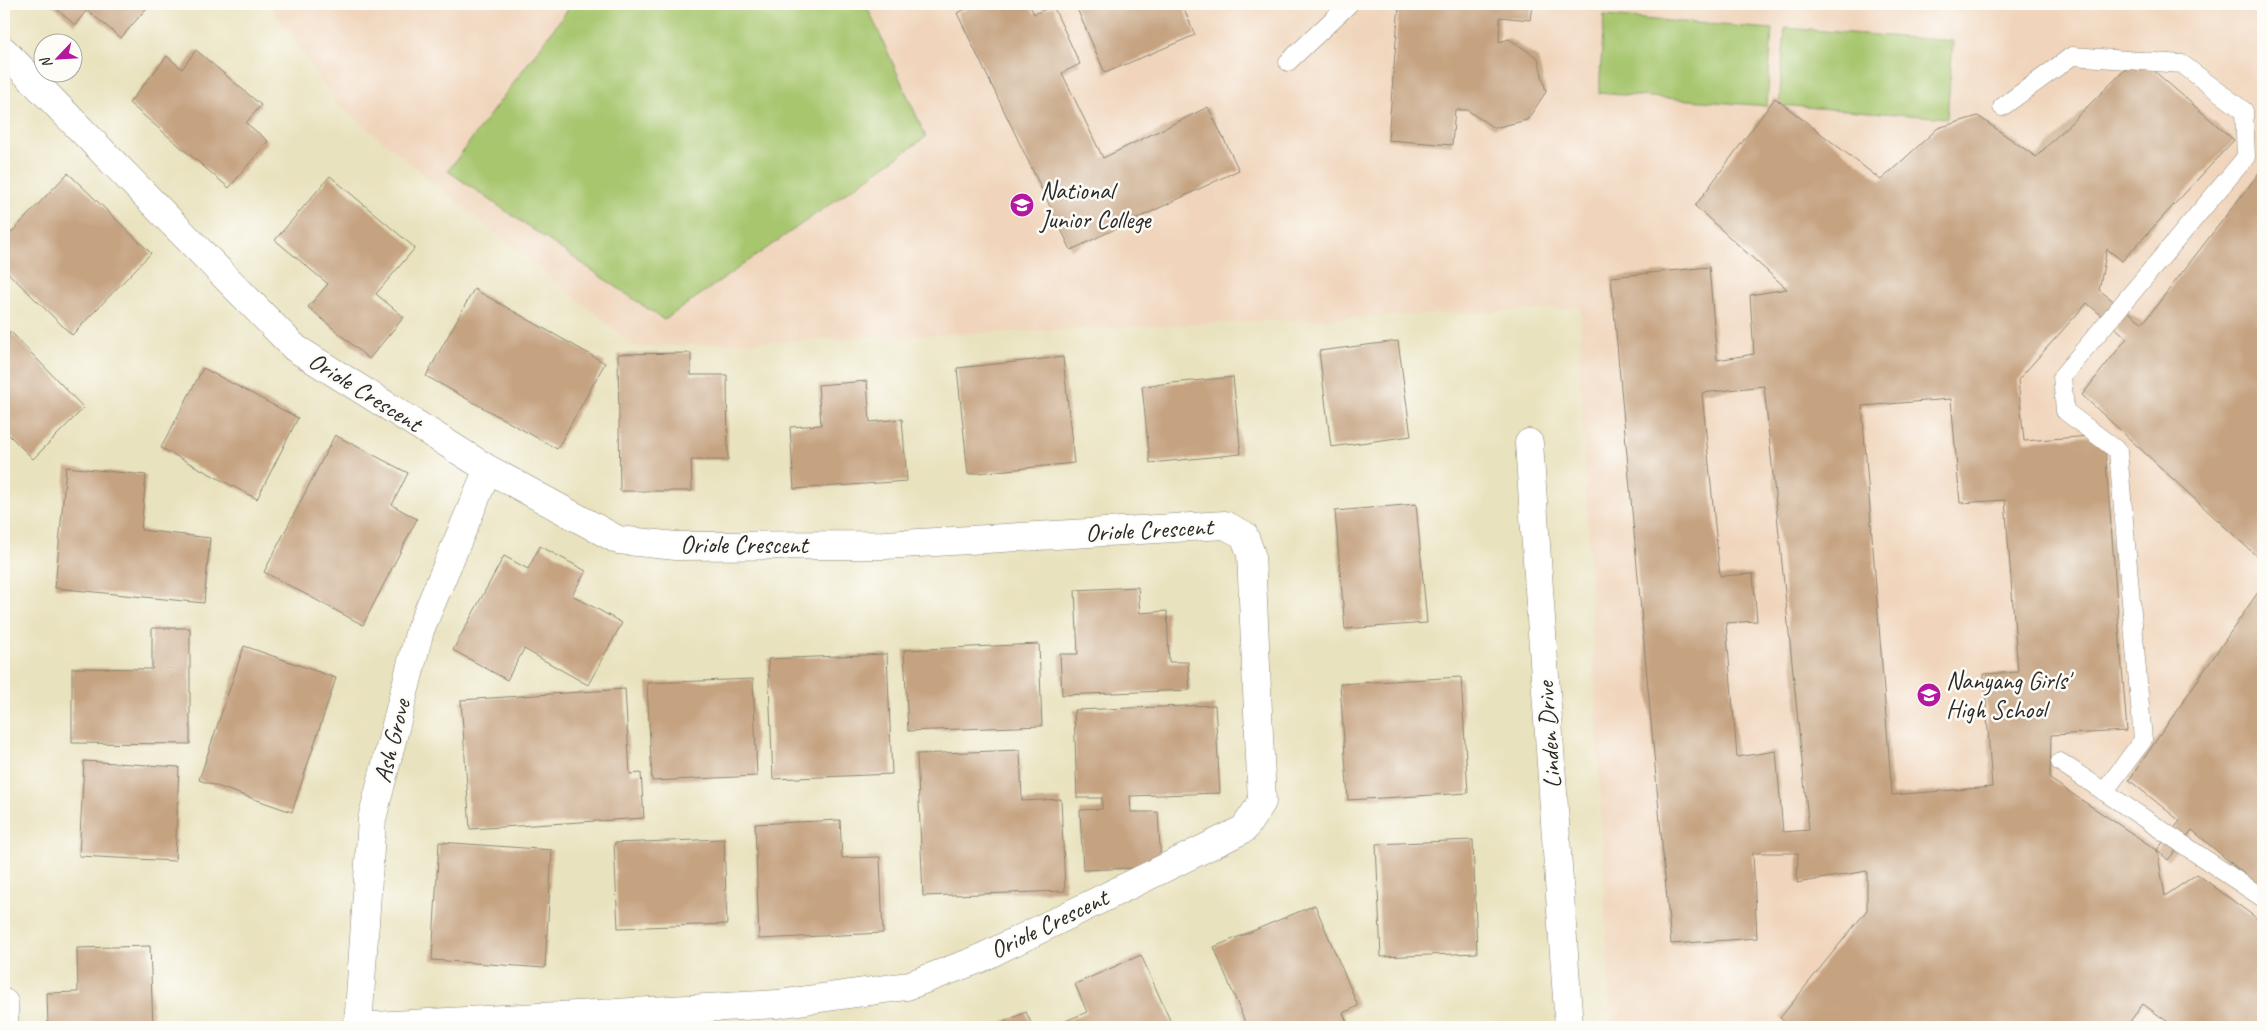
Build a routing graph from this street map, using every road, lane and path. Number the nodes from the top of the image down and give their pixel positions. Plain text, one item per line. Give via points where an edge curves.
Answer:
1 (1348, 4) edge
2 (4, 51) edge
3 (1288, 62) dead end
4 (2002, 107) dead end
5 (1529, 443) dead end
6 (488, 469) junction
7 (2060, 762) dead end
8 (2104, 792) junction
9 (2263, 898) edge
10 (4, 1003) edge
11 (4, 1027) edge
12 (357, 1027) edge
13 (1569, 1027) edge

1 - 3 lane
2 - 6 street, Oriole Crescent via 295,348
4 - 8 lane via 2072,56 2182,64 2244,111 2246,157 2062,376 2065,412 2118,451 2144,740
5 - 13 street, Linden Drive
6 - 12 street, Ash Grove via 420,630 372,819
6 - 12 street, Oriole Crescent via 618,540 676,546 885,545 1225,526 1244,535 1251,554 1262,802 1244,829 977,960 907,986 778,1004
7 - 8 lane
8 - 9 lane
10 - 11 street

